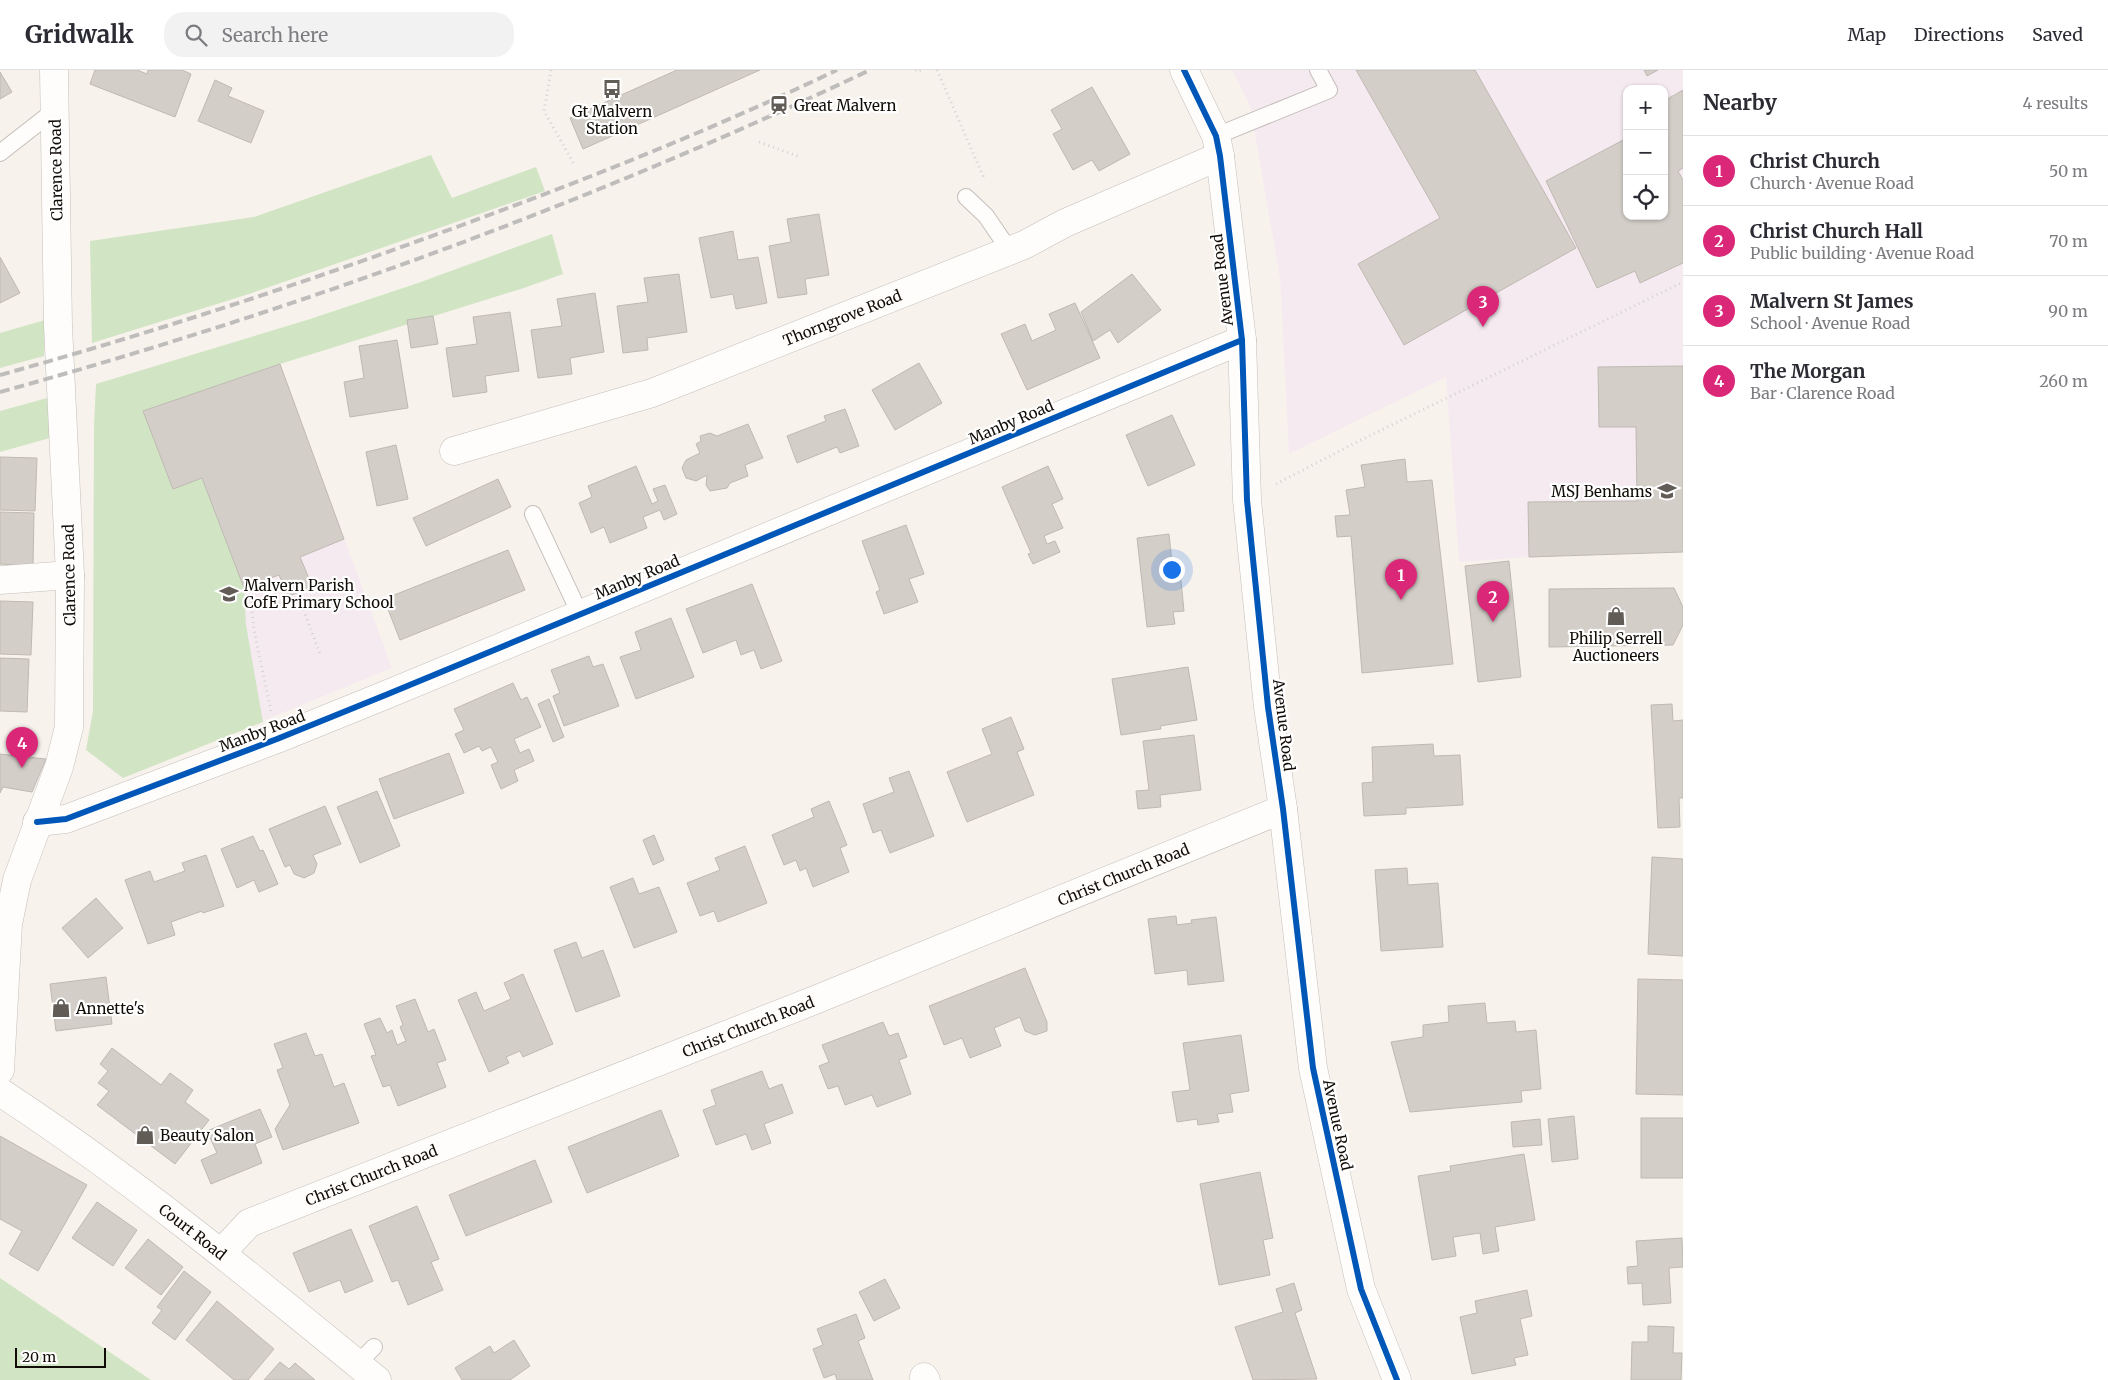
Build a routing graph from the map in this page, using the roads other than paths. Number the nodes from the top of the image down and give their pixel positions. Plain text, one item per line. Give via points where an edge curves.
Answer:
1 (1184, 70) edge
2 (1318, 70) edge
3 (57, 85) edge
4 (1218, 146) junction
5 (0, 154) edge
6 (966, 197) road end
7 (1010, 251) junction
8 (1242, 340) junction
9 (454, 451) dead end
10 (533, 514) dead end
11 (70, 575) junction
12 (0, 580) edge
13 (580, 614) junction
14 (1282, 810) junction
15 (37, 822) junction
16 (0, 1070) edge
17 (0, 1092) edge
18 (222, 1252) junction
19 (369, 1364) edge
20 (1397, 1380) edge

1 - 4 street, Avenue Road
2 - 4 lane via 1329,90
3 - 5 lane
3 - 11 street, Clarence Road via 58,326
4 - 7 street, Thorngrove Road
4 - 8 street, Avenue Road
6 - 7 lane via 986,216
7 - 9 street, Thorngrove Road via 652,393
8 - 13 street, Manby Road
8 - 14 street, Avenue Road via 1247,500
10 - 13 lane
11 - 12 street
11 - 15 street, Clarence Road via 69,727 59,767
13 - 15 street, Manby Road via 277,739 66,820
14 - 18 street, Christ Church Road via 815,1000 249,1223
14 - 20 street, Avenue Road via 1313,1068 1361,1290
15 - 16 street, Clarence Road via 17,880 8,924
17 - 18 street, Court Road via 57,1129
18 - 19 street, Court Road

